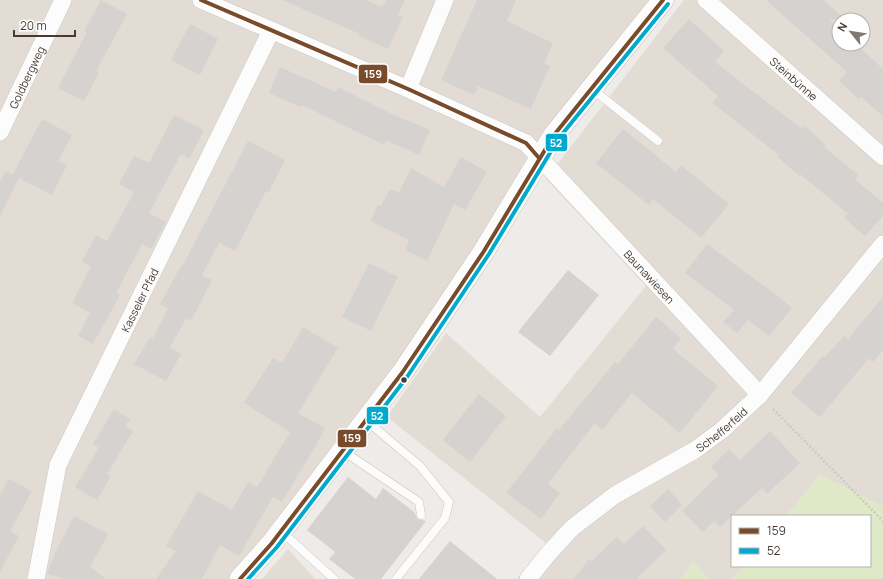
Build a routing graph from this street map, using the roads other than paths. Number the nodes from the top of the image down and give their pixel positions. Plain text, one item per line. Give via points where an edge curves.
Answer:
1 (63, 0) edge
2 (201, 0) edge
3 (445, 0) edge
4 (663, 0) edge
5 (706, 0) edge
6 (271, 31) junction
7 (408, 89) junction
8 (592, 89) junction
9 (0, 132) edge
10 (658, 141) dead end
11 (883, 157) edge
12 (539, 158) junction
13 (883, 244) edge
14 (760, 395) junction
15 (366, 420) junction
16 (343, 451) junction
17 (421, 515) dead end
18 (281, 531) junction
19 (36, 579) edge
20 (240, 579) edge
21 (334, 579) edge
22 (396, 579) edge
23 (528, 579) edge

1 - 9 street, Goldbergweg
2 - 6 street, Baunawiesen
3 - 7 street
4 - 8 street
5 - 11 street, Steinbünne
6 - 7 street, Baunawiesen
6 - 19 street, Kasseler Pfad via 58,464
7 - 12 street, Baunawiesen via 526,143
8 - 10 lane
8 - 12 street via 554,135
12 - 14 street, Baunawiesen
12 - 15 street via 484,250 402,373
13 - 14 street, Schefferfeld
14 - 23 street, Schefferfeld via 722,430 695,450 615,495 572,528
15 - 16 street
15 - 22 lane via 420,466 449,502 445,518
16 - 17 lane via 419,502
16 - 18 street
18 - 20 street
18 - 21 lane

